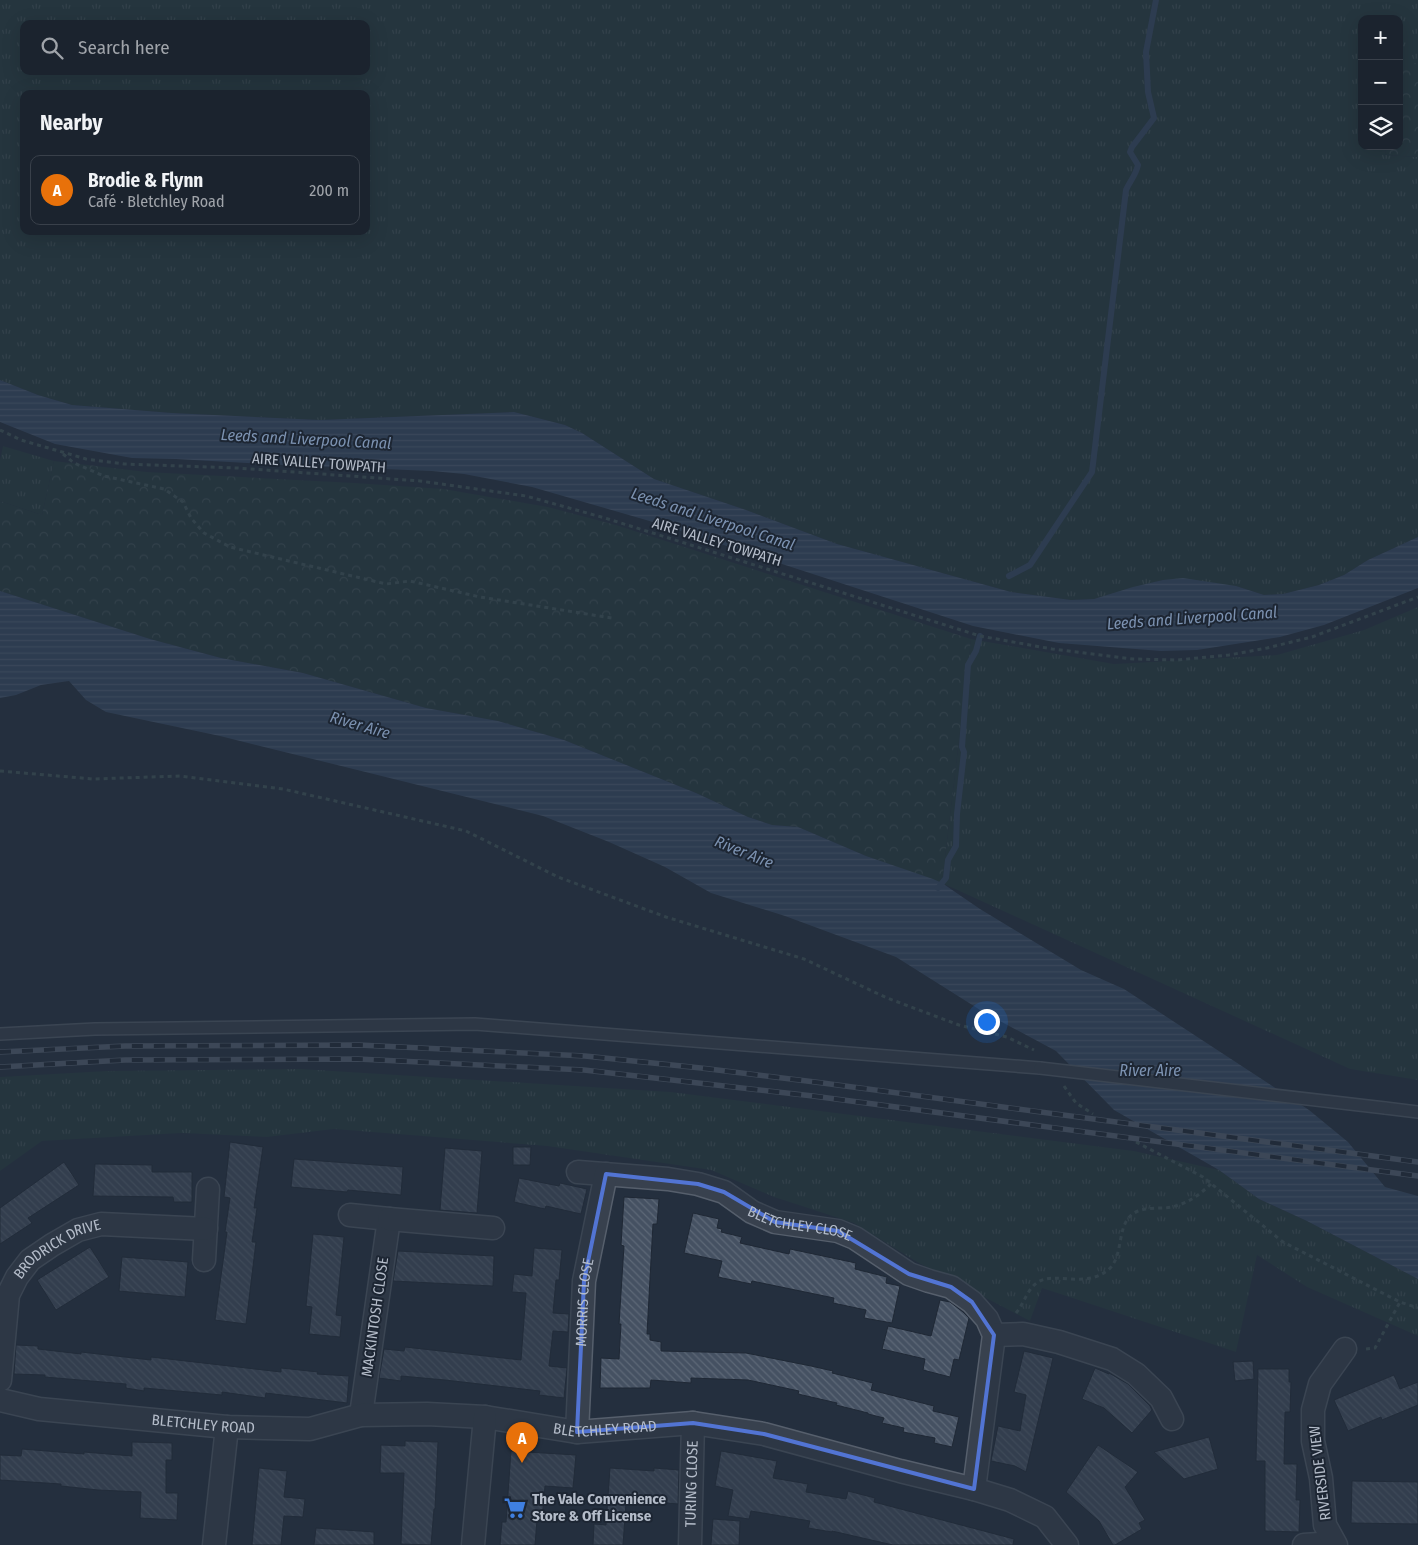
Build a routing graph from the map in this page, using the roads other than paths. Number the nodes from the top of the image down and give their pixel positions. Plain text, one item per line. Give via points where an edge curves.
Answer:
1 (0, 1034) edge
2 (1418, 1112) edge
3 (578, 1172) dead end
4 (606, 1174) junction
5 (208, 1189) dead end
6 (350, 1215) dead end
7 (389, 1219) junction
8 (493, 1228) dead end
9 (206, 1229) junction
10 (204, 1260) dead end
11 (994, 1335) junction
12 (1345, 1349) dead end
13 (0, 1380) edge
14 (0, 1400) edge
15 (361, 1415) junction
16 (485, 1417) junction
17 (1172, 1419) dead end
18 (693, 1423) junction
19 (227, 1427) junction
20 (577, 1432) junction
21 (974, 1489) junction
22 (1335, 1544) edge
23 (214, 1545) edge
24 (473, 1545) edge
25 (690, 1545) edge
26 (1067, 1545) edge
27 (1304, 1545) edge

1 - 2 lane, bridge via 95,1028 475,1024 1040,1068
3 - 4 street, BLETCHLEY CLOSE
4 - 11 street, BLETCHLEY CLOSE via 698,1184 724,1192 752,1212 775,1222 838,1231 855,1238 909,1274 951,1287 972,1302 987,1319
4 - 20 street, MORRIS CLOSE via 584,1281
5 - 9 street
6 - 7 street
7 - 8 street
7 - 15 street, MACKINTOSH CLOSE
9 - 10 street
9 - 13 street, BRODRICK DRIVE via 101,1224 78,1230 30,1260 8,1295
11 - 17 street via 1023,1334 1112,1359 1136,1374 1161,1398
11 - 21 street
12 - 22 street, RIVERSIDE VIEW via 1320,1384 1313,1410 1313,1441 1326,1525
14 - 19 street, BLETCHLEY ROAD via 40,1409
15 - 16 street, BLETCHLEY ROAD
15 - 19 street, BLETCHLEY ROAD via 310,1429
16 - 20 street, BLETCHLEY ROAD
16 - 24 street
18 - 20 street, BLETCHLEY ROAD
18 - 21 street, BLETCHLEY ROAD via 764,1434
18 - 25 street, TURING CLOSE
19 - 23 street
21 - 26 street, BLETCHLEY ROAD via 1010,1500 1045,1518
22 - 27 street, RIVERSIDE VIEW

